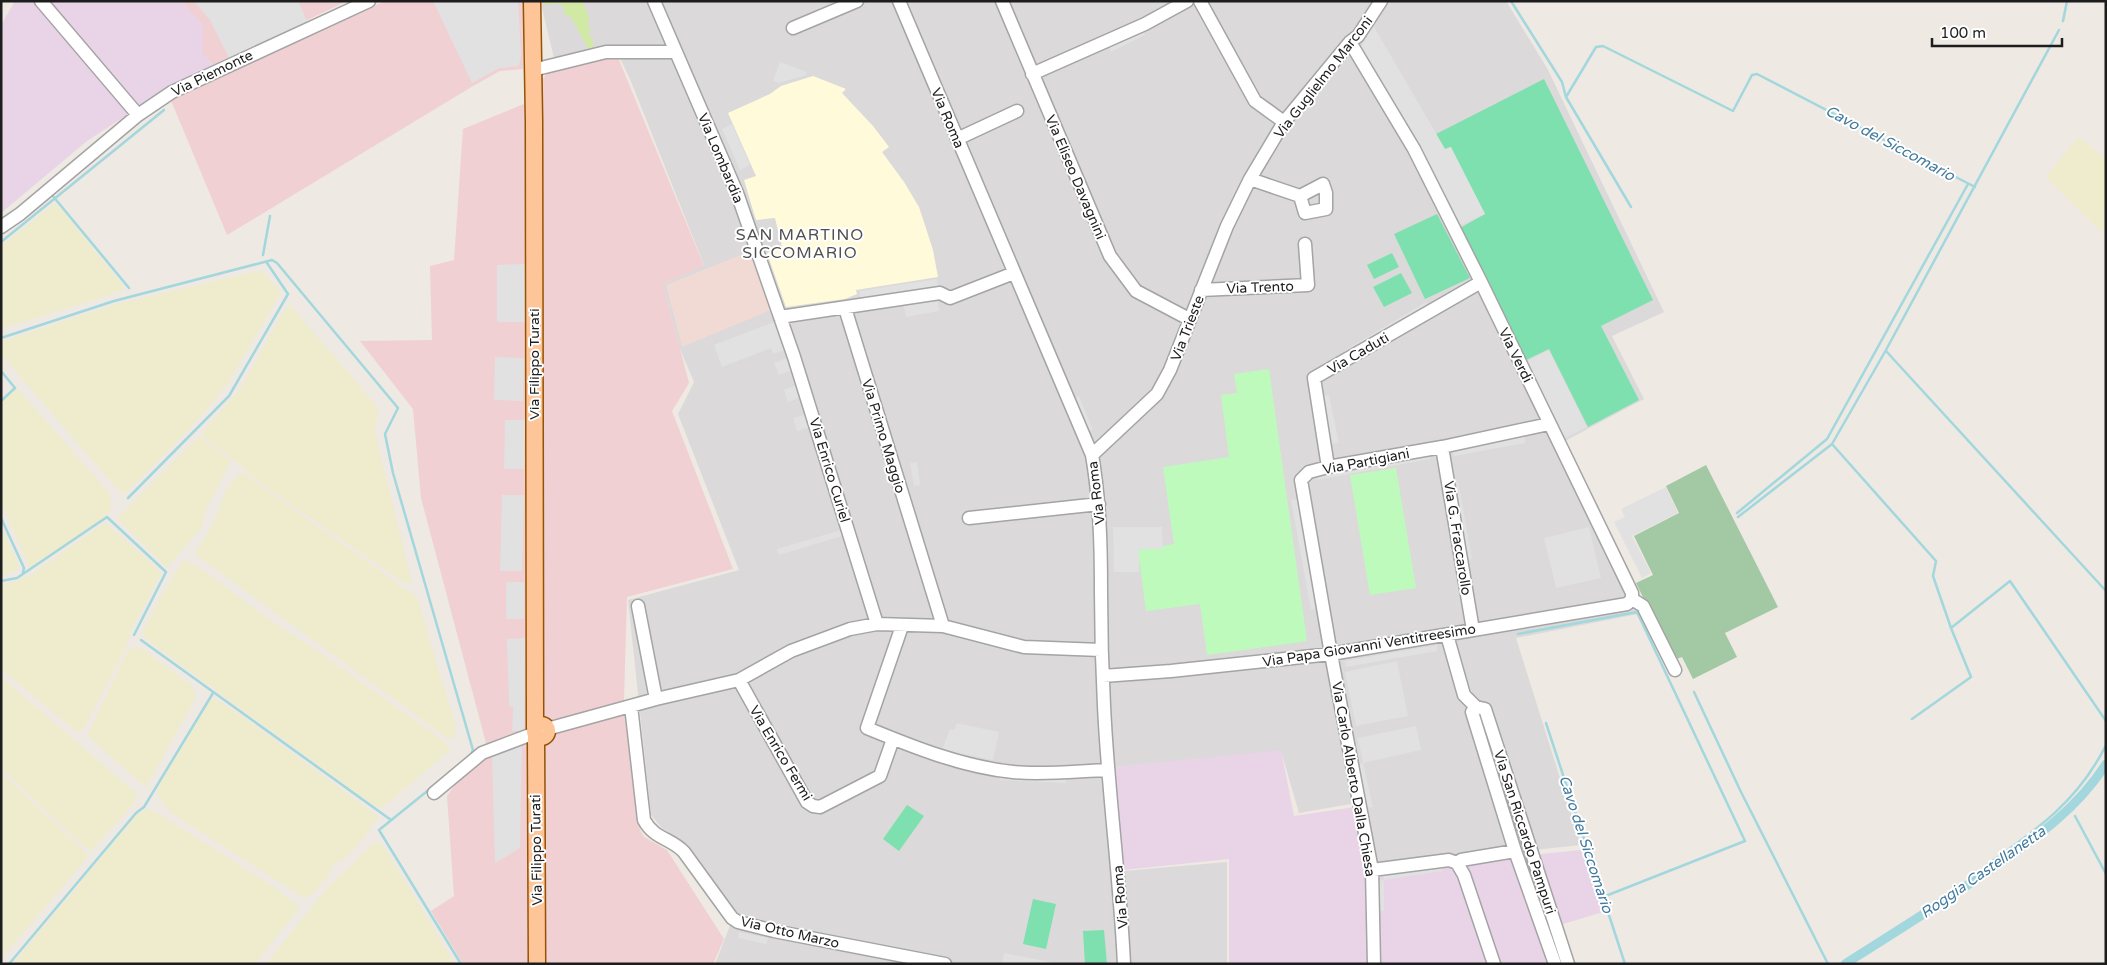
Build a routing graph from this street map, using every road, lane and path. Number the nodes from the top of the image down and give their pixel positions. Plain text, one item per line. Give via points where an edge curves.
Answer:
1 (41, 1) edge
2 (368, 1) edge
3 (532, 1) edge
4 (539, 1) edge
5 (654, 1) edge
6 (857, 1) edge
7 (899, 1) edge
8 (1002, 1) edge
9 (1187, 1) edge
10 (1200, 1) edge
11 (1382, 1) edge
12 (793, 28) dead end
13 (1350, 42) junction
14 (676, 52) junction
15 (542, 68) junction
16 (1032, 74) junction
17 (1017, 112) dead end
18 (138, 115) junction
19 (1284, 122) junction
20 (958, 139) junction
21 (1250, 178) junction
22 (1300, 196) dead end
23 (1, 226) edge
24 (1305, 244) dead end
25 (1014, 274) junction
26 (1481, 282) junction
27 (1201, 290) junction
28 (845, 308) junction
29 (780, 317) junction
30 (1190, 319) junction
31 (1549, 424) junction
32 (1442, 447) junction
33 (1092, 455) junction
34 (1328, 467) junction
35 (1099, 504) junction
36 (969, 518) dead end
37 (1632, 599) junction
38 (638, 606) dead end
39 (877, 624) junction
40 (902, 626) junction
41 (943, 626) junction
42 (1473, 630) junction
43 (1447, 636) junction
44 (1102, 650) junction
45 (1331, 654) junction
46 (1674, 670) dead end
47 (1103, 676) junction
48 (738, 680) junction
49 (656, 699) junction
50 (631, 706) junction
51 (1476, 707) junction
52 (540, 732) junction
53 (894, 739) junction
54 (1108, 770) junction
55 (434, 793) dead end
56 (1528, 838) junction
57 (1514, 848) junction
58 (1534, 859) junction
59 (1457, 863) junction
60 (1521, 864) junction
61 (1372, 870) junction
62 (537, 964) edge
63 (546, 964) edge
64 (945, 964) edge
65 (1124, 964) edge
66 (1374, 964) edge
67 (1494, 964) edge
68 (1554, 964) edge
69 (1568, 964) edge

1 - 18 street
2 - 18 street, Via Piemonte via 172,92
3 - 52 main road, Via Filippo Turati
4 - 15 main road, Via Filippo Turati
5 - 14 street, Via Lombardia
6 - 12 street
7 - 20 street, Via Roma
8 - 16 street, Via Eliseo Davagnini
9 - 16 street via 1145,24
10 - 19 street via 1255,101
11 - 13 street, Via Guglielmo Marconi via 1358,36
13 - 19 street, Via Guglielmo Marconi
13 - 26 street, Via Verdi via 1414,149
14 - 15 street via 606,52
14 - 29 street, Via Lombardia via 737,194
15 - 52 main road, Via Filippo Turati
16 - 30 street, Via Eliseo Davagnini via 1110,256 1136,291
17 - 20 street
18 - 23 street, Via Piemonte via 20,214
19 - 21 street, Via Guglielmo Marconi
20 - 25 street, Via Roma
21 - 22 street
21 - 27 street, Via Trieste
24 - 27 street, Via Trento via 1308,285
25 - 28 street via 950,298 940,293
25 - 33 street, Via Roma
26 - 31 street, Via Verdi
26 - 34 street, Via Caduti via 1314,378
27 - 30 street, Via Trieste
28 - 29 street
28 - 41 street, Via Primo Maggio
29 - 39 street, Via Enrico Curiel
30 - 33 street, Via Trieste via 1157,394
31 - 32 street, Via Partigiani
31 - 37 street, Via Verdi via 1632,593
32 - 34 street, Via Partigiani
32 - 42 street, Via G. Fraccarollo
33 - 35 street, Via Roma
34 - 45 street, Via Partigiani via 1309,472 1301,480
35 - 36 street
35 - 44 street, Via Roma
37 - 42 street, Via Papa Giovanni Ventitreesimo via 1627,604
37 - 46 street, Via Verdi via 1643,606
38 - 49 street
39 - 40 street
39 - 48 street via 850,629 791,651
40 - 41 street
40 - 53 street via 867,728
41 - 44 street via 1024,647
42 - 43 street, Via Papa Giovanni Ventitreesimo
43 - 45 street, Via Papa Giovanni Ventitreesimo
43 - 51 street, Via San Riccardo Pampuri via 1464,695
44 - 47 street, Via Roma
45 - 47 street, Via Papa Giovanni Ventitreesimo via 1171,672
45 - 61 street, Via Carlo Alberto Dalla Chiesa
47 - 54 street, Via Roma
48 - 49 street
48 - 53 street, Via Enrico Fermi via 807,802 813,806 820,806 880,776
49 - 50 street
50 - 52 street
50 - 64 street, Via Otto Marzo via 644,820 655,834 679,846 732,918 774,931
51 - 56 street, Via San Riccardo Pampuri via 1485,709
51 - 57 street, Via San Riccardo Pampuri via 1472,712
52 - 55 street via 482,753
52 - 62 main road, Via Filippo Turati
52 - 63 main road, Via Filippo Turati
53 - 54 street via 969,764 1013,772
54 - 65 street, Via Roma
56 - 57 street
56 - 58 street, Via San Riccardo Pampuri
57 - 59 street, Via San Riccardo Pampuri
57 - 60 street, Via San Riccardo Pampuri
58 - 60 street
58 - 69 street, Via San Riccardo Pampuri
59 - 61 street, Via San Riccardo Pampuri via 1448,860
59 - 67 street
60 - 68 street, Via San Riccardo Pampuri
61 - 66 street, Via Carlo Alberto Dalla Chiesa

